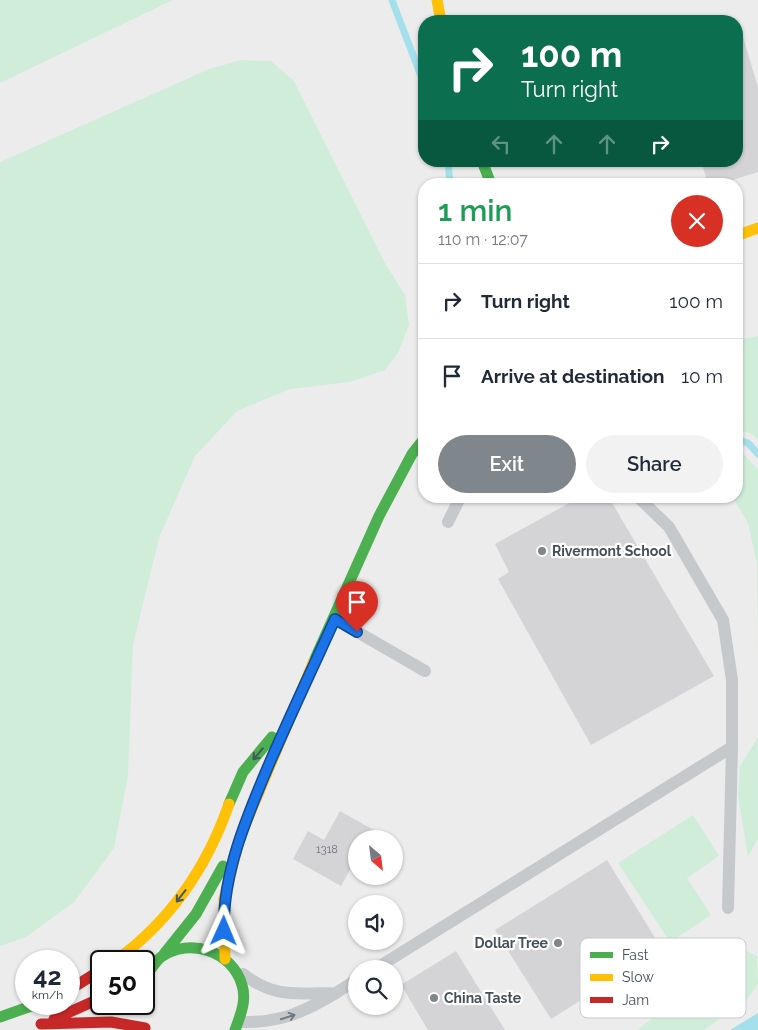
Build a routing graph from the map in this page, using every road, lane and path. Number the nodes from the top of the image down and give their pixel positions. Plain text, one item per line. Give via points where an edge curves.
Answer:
1 (437, 0) edge
2 (440, 15) edge
3 (758, 228) edge
4 (743, 233) edge
5 (418, 446) edge
6 (458, 503) edge
7 (644, 503) edge
8 (448, 522) dead end
9 (335, 619) junction
10 (425, 671) dead end
11 (289, 717) junction
12 (732, 747) junction
13 (240, 837) junction
14 (728, 908) dead end
15 (131, 950) edge
16 (164, 954) junction
17 (389, 960) edge
18 (155, 961) edge
19 (229, 963) junction
20 (348, 985) edge
21 (336, 993) junction
22 (90, 1003) edge
23 (15, 1011) edge
24 (141, 1015) edge
25 (0, 1016) edge
26 (238, 1026) edge
27 (146, 1029) edge

1 - 2 main road
3 - 4 main road
5 - 9 main road via 379,516
6 - 8 lane
7 - 12 lane via 669,527 723,620 732,680
9 - 10 lane
9 - 11 main road
11 - 13 main road
11 -> 15 main road via 243,771 220,831 187,888 159,924
12 - 14 lane
12 - 17 lane
13 - 16 main road via 196,914
13 - 19 main road via 224,900
16 - 18 main road
16 - 19 main road via 196,946 210,950
19 - 21 lane via 260,986 282,993
19 - 26 main road via 243,986 245,999
20 - 21 lane
26 -> 21 lane via 282,1019 305,1011
22 - 27 main road via 37,1026 111,1022
23 - 25 main road
24 - 27 main road

